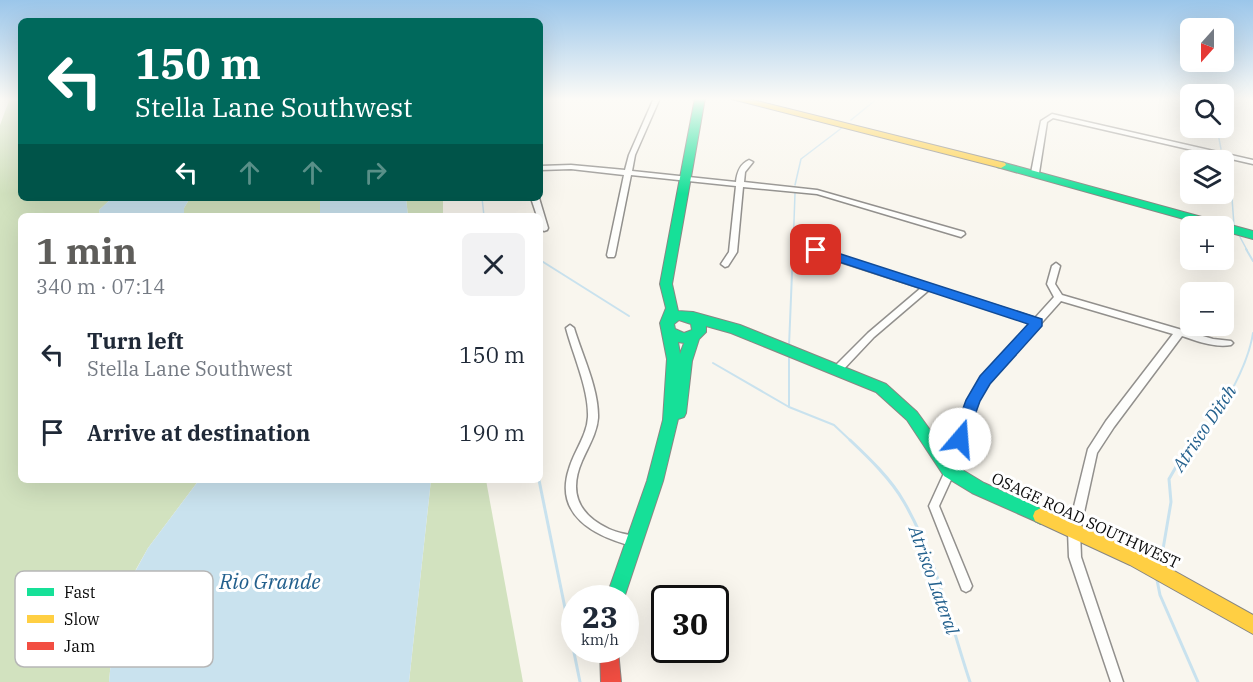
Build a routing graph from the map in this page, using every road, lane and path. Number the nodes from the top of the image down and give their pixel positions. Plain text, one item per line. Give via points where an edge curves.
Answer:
1 (643, 130) edge
2 (694, 130) edge
3 (869, 130) edge
4 (1042, 130) edge
5 (1114, 130) edge
6 (749, 162) dead end
7 (1253, 162) edge
8 (543, 168) edge
9 (629, 172) junction
10 (1035, 173) junction
11 (686, 178) junction
12 (740, 183) junction
13 (543, 225) edge
14 (544, 228) dead end
15 (961, 234) dead end
16 (1253, 235) edge
17 (816, 250) dead end
18 (611, 255) dead end
19 (725, 264) dead end
20 (1056, 266) dead end
21 (670, 275) junction
22 (927, 287) junction
23 (1059, 297) junction
24 (692, 316) junction
25 (1038, 322) junction
26 (669, 326) junction
27 (570, 328) dead end
28 (1179, 333) junction
29 (694, 336) junction
30 (766, 342) junction
31 (1228, 343) dead end
32 (838, 369) junction
33 (657, 471) junction
34 (950, 471) junction
35 (1074, 531) junction
36 (632, 541) junction
37 (619, 585) edge
38 (966, 586) dead end
39 (1253, 625) edge
40 (610, 663) edge
41 (611, 682) edge
42 (1118, 682) edge

1 - 9 street
2 - 11 street
3 - 10 street
4 - 10 street
5 - 7 street
6 - 12 street via 742,169
8 - 9 street via 571,166
9 - 11 street
9 - 18 street
10 - 16 street
11 - 12 street
11 - 21 street
12 - 15 street via 830,194
12 - 19 street via 733,252
13 - 14 street
17 - 22 street
20 - 23 street via 1051,284
21 - 24 street via 680,303
21 - 26 street via 666,289 672,308
22 - 25 street
22 - 32 street
23 - 25 street
23 - 28 street
24 - 26 street via 677,315
24 - 29 street via 699,324
24 - 30 street, OSAGE ROAD SOUTHWEST
25 - 34 street via 985,380 973,400
26 - 29 street via 680,338
26 - 33 street via 675,358 673,400
27 - 36 street via 593,413 571,478 572,502 593,527
28 - 31 street
28 - 35 street via 1092,453
29 - 30 street, OSAGE ROAD SOUTHWEST via 721,330
29 - 33 street via 687,345 678,420
30 - 32 street, OSAGE ROAD SOUTHWEST
32 - 34 street, OSAGE ROAD SOUTHWEST via 881,388 903,405
33 - 36 street
34 - 35 street, OSAGE ROAD SOUTHWEST via 978,488
34 - 38 street via 934,506
35 - 39 street, OSAGE ROAD SOUTHWEST via 1136,559
35 - 42 street via 1075,557
36 - 37 street
40 - 41 street

